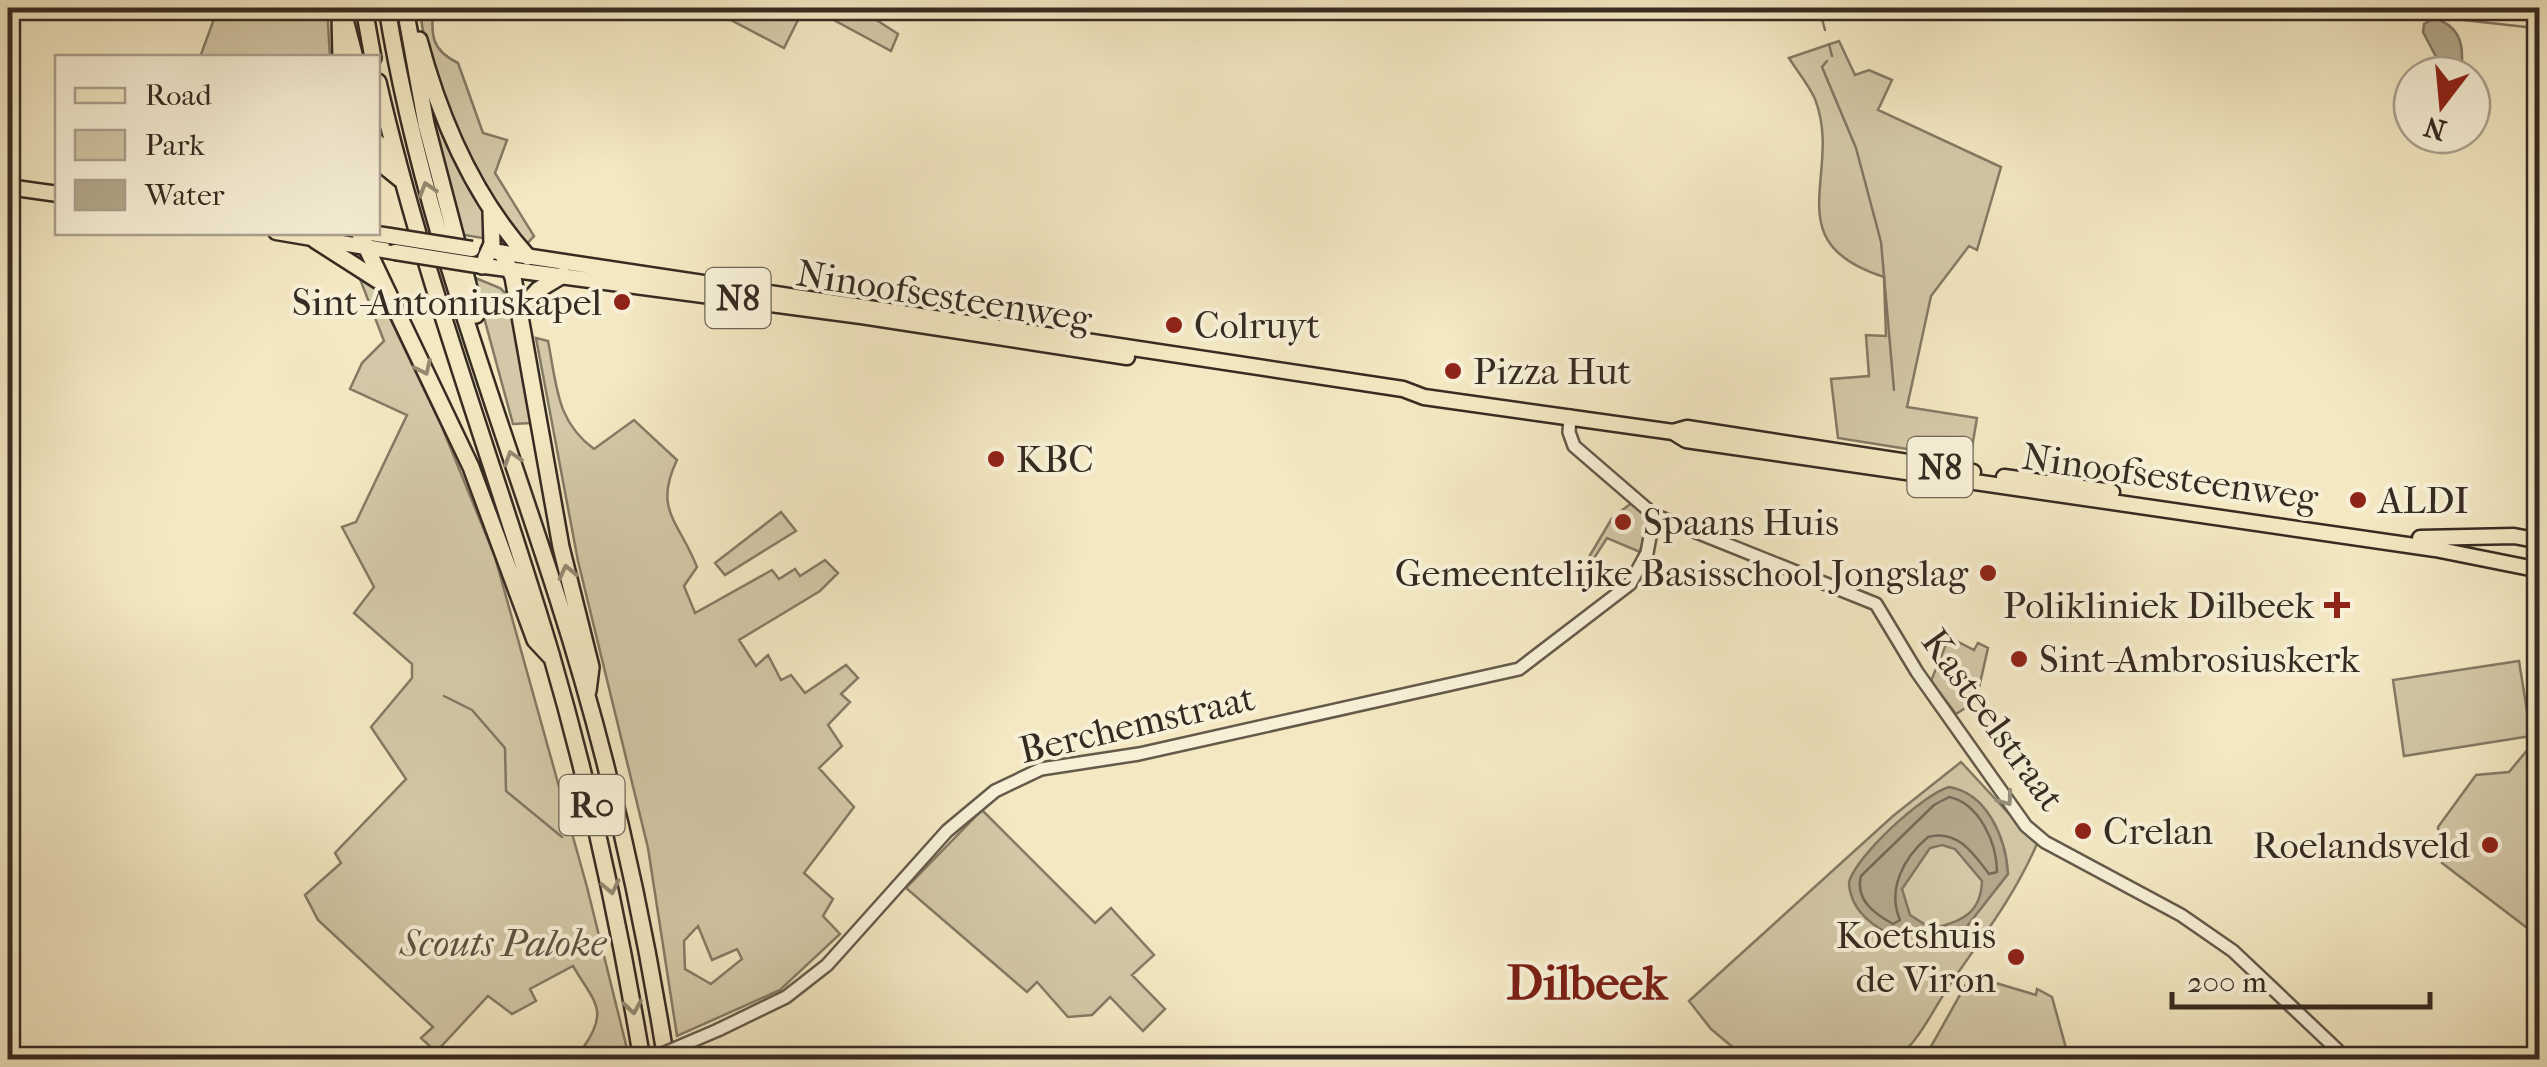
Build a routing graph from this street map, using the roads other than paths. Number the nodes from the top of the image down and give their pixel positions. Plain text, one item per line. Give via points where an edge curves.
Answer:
1 (342, 8) edge
2 (364, 8) edge
3 (388, 8) edge
4 (408, 8) edge
5 (341, 55) edge
6 (354, 55) edge
7 (372, 55) edge
8 (380, 91) edge
9 (380, 151) edge
10 (400, 179) junction
11 (8, 187) edge
12 (55, 194) edge
13 (490, 212) junction
14 (291, 235) edge
15 (371, 237) edge
16 (315, 240) junction
17 (528, 257) junction
18 (488, 259) junction
19 (511, 270) junction
20 (563, 275) junction
21 (380, 281) junction
22 (519, 311) junction
23 (476, 349) junction
24 (1424, 397) junction
25 (1570, 416) junction
26 (1673, 432) junction
27 (1654, 514) junction
28 (2540, 541) edge
29 (2540, 570) edge
30 (552, 658) junction
31 (587, 695) junction
32 (645, 1060) edge
33 (666, 1060) edge
34 (2348, 1060) edge

1 - 5 highway
1 - 6 highway
2 - 7 highway
23 -> 3 highway, R0 via 420,168
4 - 13 highway via 442,112
4 - 23 highway via 426,124 479,328
8 - 10 highway, R0
9 - 10 highway via 384,166
10 - 30 highway, R0
11 - 12 main road
13 - 17 highway
13 - 18 highway
14 - 16 main road, Ninoofsesteenweg / N8
15 - 16 main road, Ninoofsesteenweg / N8
15 - 18 main road, Ninoofsesteenweg / N8, bridge via 472,249
15 - 18 main road, Ninoofsesteenweg / N8, bridge via 395,252
15 - 21 highway
16 - 21 highway
17 - 18 main road, Ninoofsesteenweg / N8
17 - 24 main road, Ninoofsesteenweg / N8
18 - 19 highway
18 - 19 main road, Ninoofsesteenweg / N8
19 - 20 main road, Ninoofsesteenweg / N8
19 - 22 highway
20 - 22 highway
20 - 24 main road, Ninoofsesteenweg / N8 via 1401,399
21 -> 30 highway via 470,468 535,640
31 -> 22 highway via 591,667 561,546
31 -> 23 highway, R0
24 - 25 main road, Ninoofsesteenweg / N8
25 - 26 main road, Ninoofsesteenweg / N8
25 - 27 street via 1574,446
26 - 28 main road, Ninoofsesteenweg / N8 via 1687,428 2423,539
26 - 29 main road, Ninoofsesteenweg / N8 via 1686,440
27 - 32 street, Berchemstraat, bridge via 1647,553 1630,584 1520,669 1139,754 1042,769 994,791 946,831 828,965 786,998
27 -> 34 street, Kasteelstraat via 1876,604 1916,672 2036,835 2232,952
30 -> 32 highway, R0 via 601,837
31 - 33 highway, R0 via 629,858

